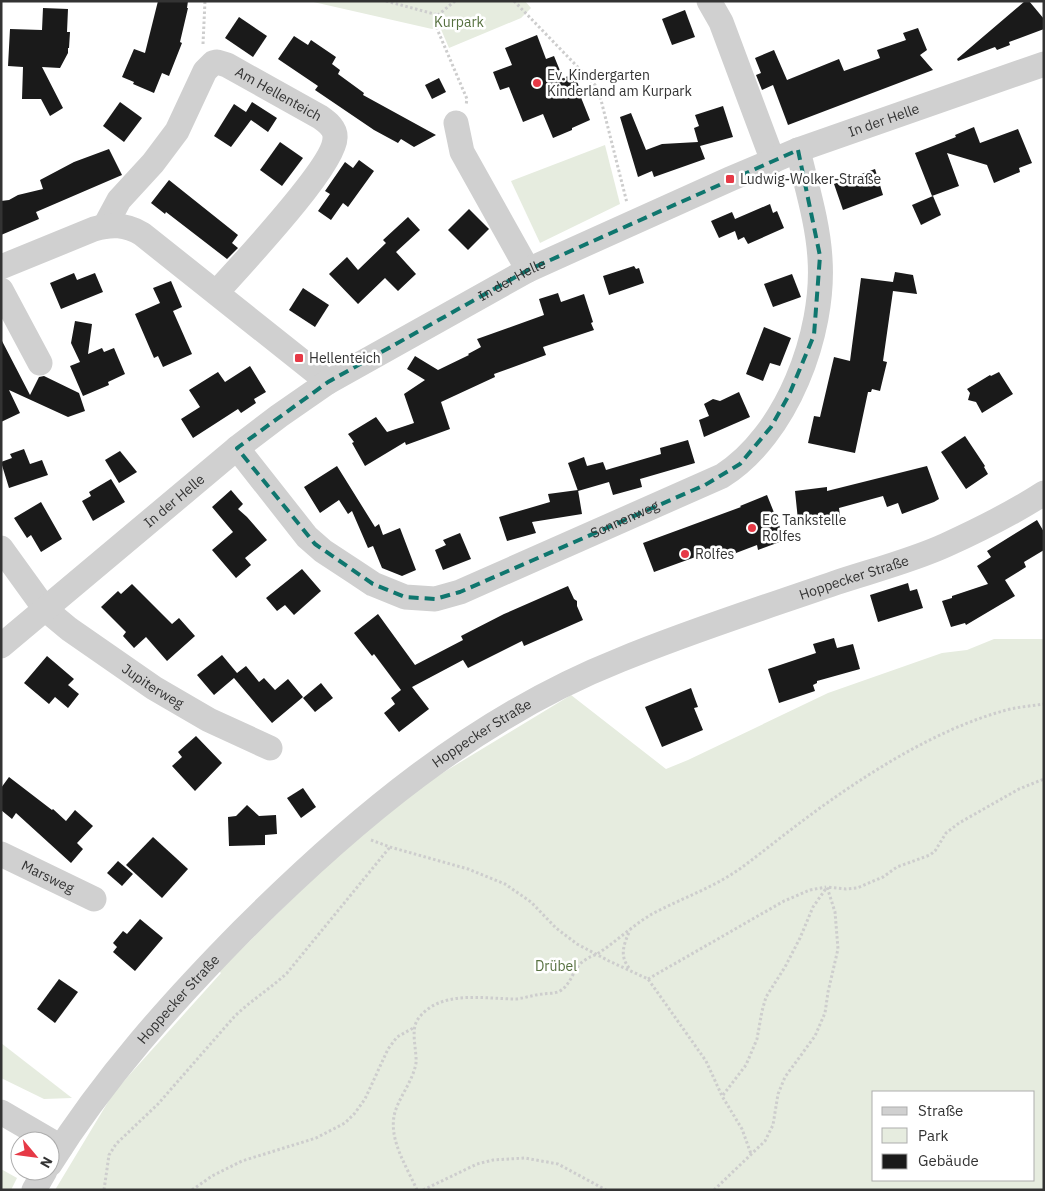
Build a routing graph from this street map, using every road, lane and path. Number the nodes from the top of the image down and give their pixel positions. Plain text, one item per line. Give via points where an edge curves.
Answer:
1 (205, 1) edge
2 (386, 1) edge
3 (455, 1) edge
4 (514, 1) edge
5 (709, 1) edge
6 (438, 15) junction
7 (1044, 64) edge
8 (209, 66) junction
9 (456, 123) joint
10 (798, 150) junction
11 (773, 161) junction
12 (632, 222) junction
13 (105, 226) junction
14 (1, 267) edge
15 (528, 270) junction
16 (1, 290) edge
17 (217, 292) junction
18 (40, 363) dead end
19 (328, 382) junction
20 (236, 448) junction
21 (1044, 493) edge
22 (1, 548) edge
23 (45, 609) junction
24 (1, 646) edge
25 (1044, 704) edge
26 (270, 748) dead end
27 (1044, 779) edge
28 (350, 830) junction
29 (390, 847) junction
30 (1, 854) edge
31 (827, 887) junction
32 (94, 899) dead end
33 (630, 930) junction
34 (597, 954) junction
35 (631, 970) junction
36 (648, 979) junction
37 (415, 1027) junction
38 (722, 1096) junction
39 (1, 1112) edge
40 (25, 1131) edge
41 (60, 1148) edge
42 (752, 1154) junction
43 (104, 1190) edge
44 (192, 1190) edge
45 (417, 1190) edge
46 (423, 1190) edge
47 (606, 1190) edge
48 (714, 1190) edge

1 - 8 path via 203,42
2 - 6 path
3 - 6 path
4 - 12 path via 599,92
5 - 11 street via 721,22
6 - 9 path via 435,24 467,98
7 - 10 street, In der Helle
8 - 13 street via 171,139 118,200
8 - 17 street, Am Hellenteich via 217,62 227,65 320,117 333,130 336,140 303,193
9 - 15 street via 462,152
10 - 11 street, In der Helle
10 - 20 street, Sonnenweg via 820,256 820,296 814,334 782,410 746,458 722,476 460,592 424,600 405,597 372,584 323,551 307,537
11 - 12 street, In der Helle
12 - 15 street, In der Helle
13 - 14 street
13 - 17 street via 136,230
15 - 19 street, In der Helle
16 - 18 street
17 - 19 street
19 - 20 street, In der Helle
20 - 23 street, In der Helle
21 - 28 street, Hoppecker Straße via 943,546 693,632 576,677 457,746
22 - 23 street
23 - 24 street, In der Helle
23 - 26 street, Jupiterweg via 154,688 210,720
25 - 33 path via 977,719 895,760 810,815 723,880 672,903
27 - 31 path via 1019,789 959,823 946,833 930,855 857,888
28 - 29 path
28 - 41 street, Hoppecker Straße via 259,914 175,1000 104,1085
29 - 34 path via 468,868 505,884 531,902 565,936
29 - 43 path via 287,973 239,1012 158,1104 116,1144 109,1155
30 - 32 street, Marsweg
31 - 36 path via 784,901
31 - 38 path via 813,906 800,938 766,997 758,1039 746,1065
31 - 42 path via 835,912 838,949 825,1013 815,1036 781,1085 774,1125
33 - 34 path
33 - 35 path via 622,956
34 - 35 path
34 - 37 path via 576,968 560,992 526,998 471,997 442,1001 427,1010 416,1021
35 - 36 path
36 - 38 path via 706,1061
37 - 44 path via 397,1037 388,1049 365,1099 345,1123 316,1138 242,1162
37 - 45 path via 415,1069 396,1108 394,1125 395,1141
38 - 42 path via 742,1129
39 - 40 street
42 - 48 path
46 - 47 path via 477,1164 525,1158 558,1164

